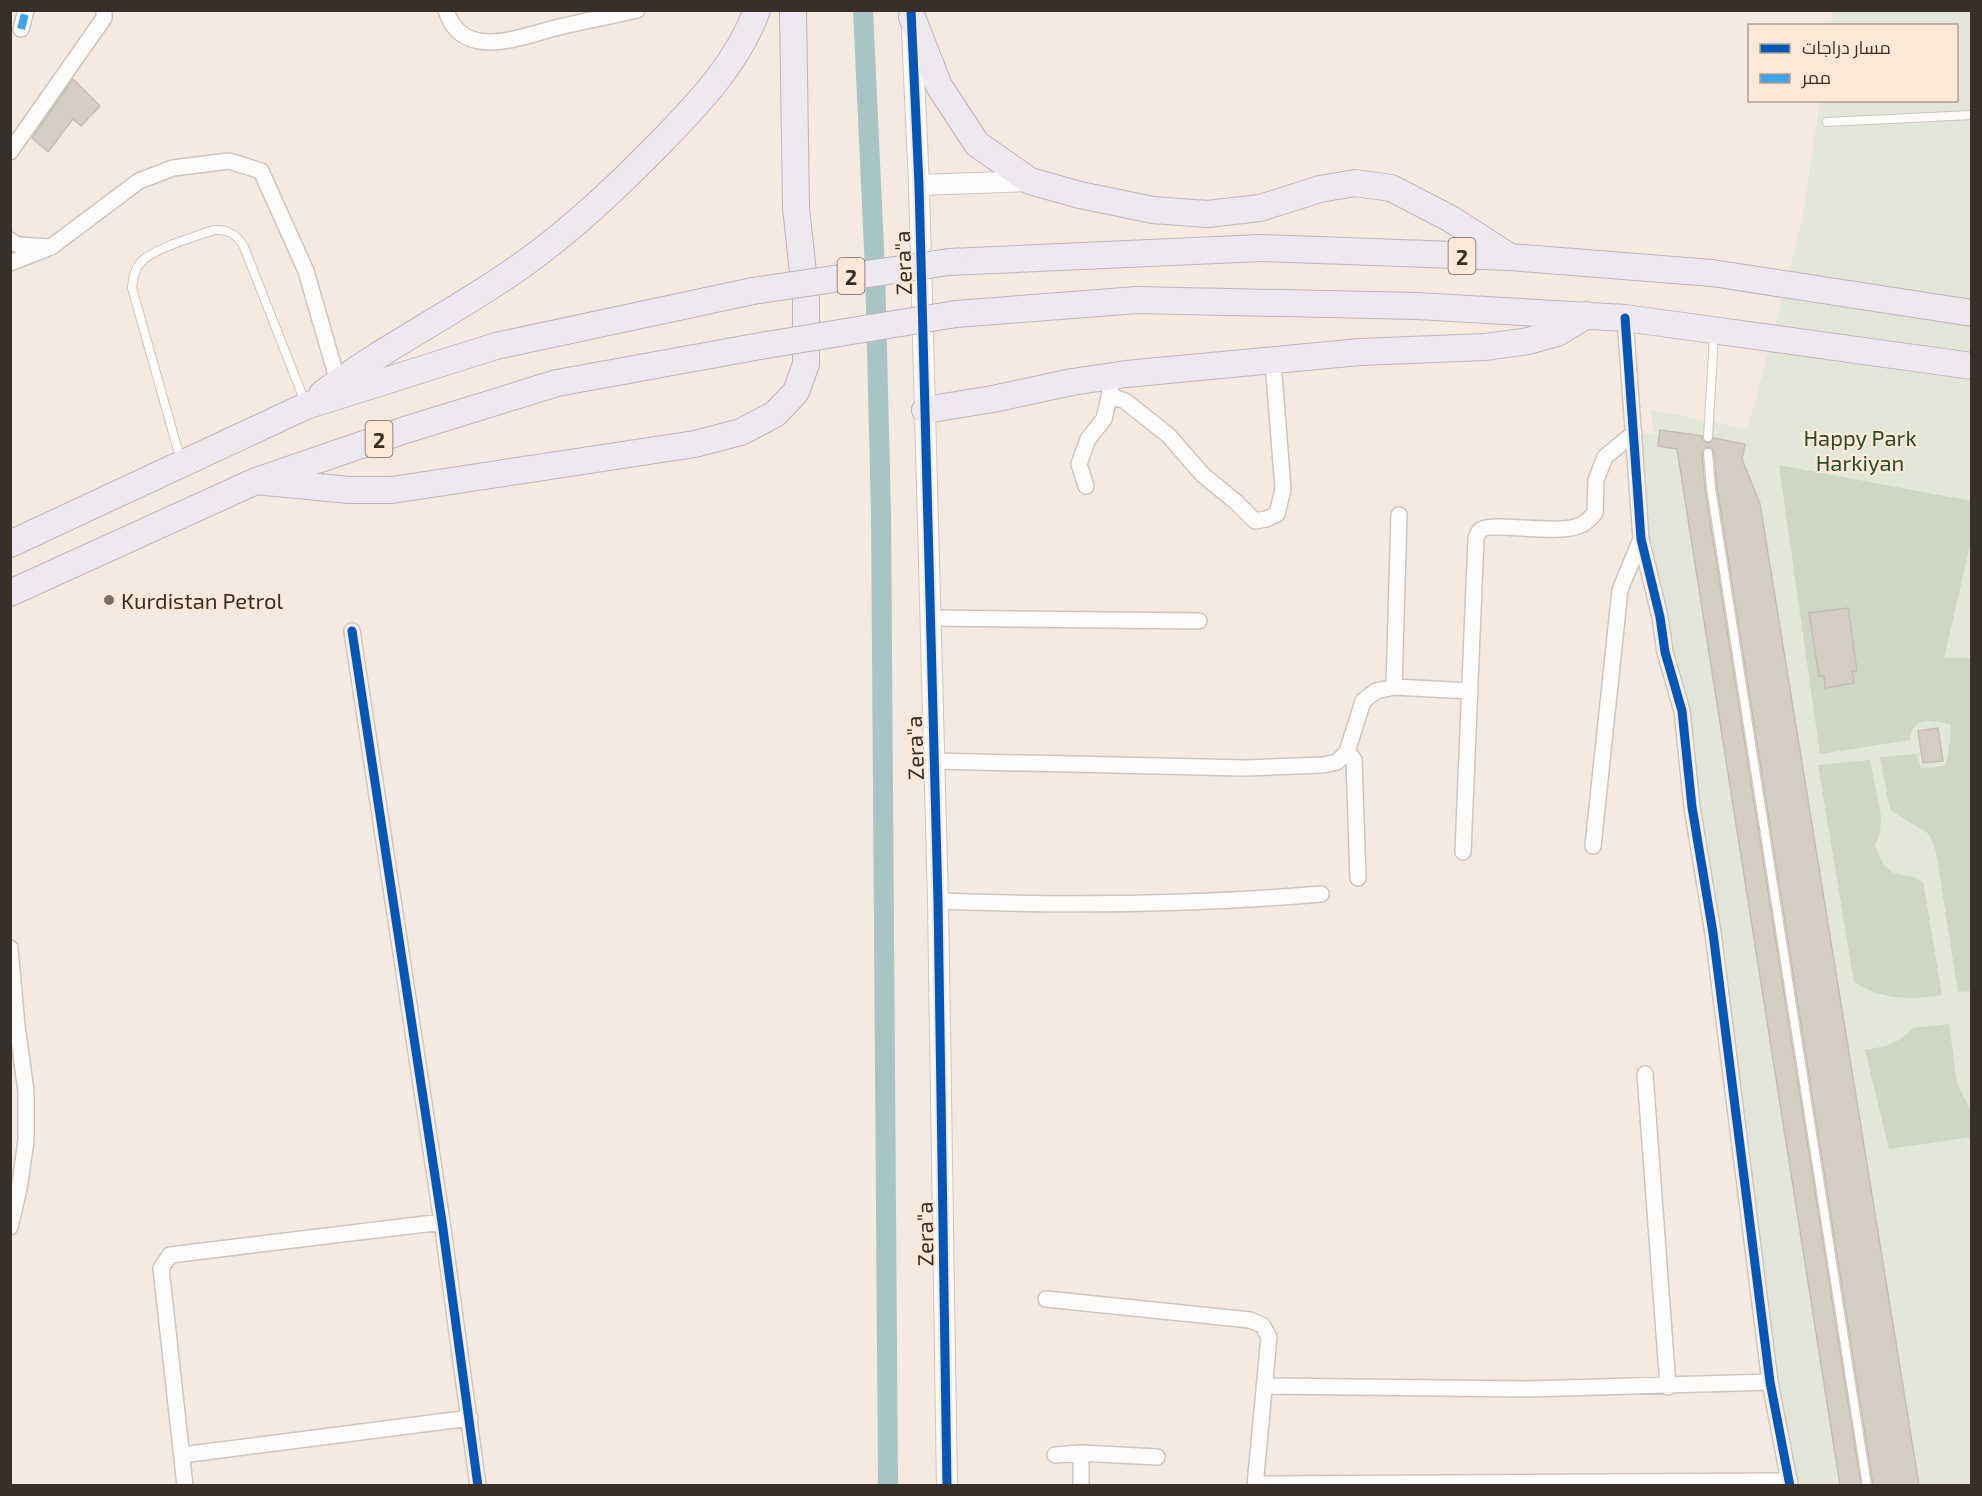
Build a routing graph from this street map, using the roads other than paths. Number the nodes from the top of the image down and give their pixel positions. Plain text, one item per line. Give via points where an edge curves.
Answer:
1 (26, 10) edge
2 (104, 10) edge
3 (446, 10) edge
4 (637, 10) edge
5 (757, 10) edge
6 (793, 10) edge
7 (911, 14) edge
8 (21, 29) dead end
9 (1971, 115) edge
10 (1827, 122) dead end
11 (10, 152) edge
12 (1030, 181) junction
13 (919, 185) junction
14 (10, 240) edge
15 (51, 247) junction
16 (1510, 257) junction
17 (10, 263) edge
18 (1971, 313) edge
19 (1587, 315) junction
20 (1625, 318) junction
21 (1715, 330) junction
22 (1273, 361) junction
23 (1971, 366) edge
24 (338, 382) junction
25 (1111, 386) junction
26 (306, 406) junction
27 (926, 410) junction
28 (1634, 433) junction
29 (1708, 437) dead end
30 (1708, 453) dead end
31 (182, 464) junction
32 (256, 481) junction
33 (1086, 486) dead end
34 (1399, 514) dead end
35 (1641, 539) junction
36 (10, 544) edge
37 (10, 593) edge
38 (929, 618) junction
39 (1199, 621) dead end
40 (352, 631) dead end
41 (1394, 687) junction
42 (1470, 691) junction
43 (1347, 752) junction
44 (934, 761) junction
45 (1593, 846) dead end
46 (1463, 852) dead end
47 (1358, 878) dead end
48 (1322, 894) dead end
49 (938, 901) junction
50 (10, 948) edge
51 (1645, 1074) dead end
52 (442, 1222) junction
53 (10, 1227) edge
54 (1046, 1299) dead end
55 (1770, 1382) junction
56 (1264, 1386) junction
57 (1668, 1387) junction
58 (470, 1418) junction
59 (1081, 1453) junction
60 (182, 1455) junction
61 (1055, 1455) dead end
62 (1157, 1457) dead end
63 (1790, 1483) edge
64 (1255, 1484) edge
65 (186, 1485) edge
66 (478, 1485) edge
67 (947, 1485) edge
68 (1081, 1485) edge
69 (1867, 1485) edge

1 - 8 street
2 - 11 street via 104,18
3 - 4 street via 460,34 498,43
5 - 24 highway via 752,26 721,75 686,117 617,186 518,268
6 - 32 highway via 796,208 806,300 806,364 796,392 775,414 741,432 695,444 392,490
7 - 12 highway via 939,86 977,144
7 - 13 street, Zera"a
9 - 10 lane
12 - 13 street
12 - 16 highway via 1153,210 1207,214 1260,208 1320,189 1367,184 1390,188 1451,219
13 - 27 street, Zera"a
14 - 15 street via 18,245
15 - 17 street
15 - 24 street via 139,181 173,168 229,161 261,171 306,271
16 - 18 highway, 2 via 1712,273
16 - 26 highway, 2, bridge via 1261,248 949,262 753,291 496,346
19 - 20 highway, 2
19 - 22 highway via 1557,333 1528,341
19 - 32 highway, 2, bridge via 1417,306 1137,300 956,314 558,383
20 - 21 highway, 2
20 - 28 street
21 - 23 highway, 2
21 - 29 lane
22 - 25 highway
22 - 25 street via 1283,489 1277,514 1254,521 1203,475 1168,435 1125,402
24 - 26 highway
25 - 27 highway via 1027,390
25 - 33 street via 1104,418 1088,439 1079,464
26 - 31 highway, 2
26 - 31 lane via 244,247 235,235 214,230 156,252 141,262 132,288
27 - 38 street, Zera"a
28 - 35 street
28 - 42 street via 1605,457 1596,480 1595,513 1580,525 1562,529 1481,529 1476,538
30 - 69 lane
31 - 36 highway, 2
32 - 37 highway, 2
34 - 41 street
35 - 45 street via 1620,590
35 - 55 street via 1682,711
38 - 39 street
38 - 44 street, Zera"a
40 - 52 street
41 - 42 street
41 - 43 street via 1376,691 1364,701
42 - 46 street
43 - 44 street via 1337,762 1323,765 1245,768
43 - 47 street via 1354,760
44 - 49 street, Zera"a
48 - 49 street via 1125,905
49 - 67 street, Zera"a
50 - 53 street via 26,1091 26,1141
51 - 57 street
52 - 58 street
52 - 60 street via 170,1255 160,1268
54 - 56 street via 1250,1320 1262,1325 1269,1337
55 - 57 street
55 - 63 street
56 - 57 street
56 - 64 street
58 - 60 street
58 - 66 street
59 - 61 street
59 - 62 street
59 - 68 street
60 - 65 street
63 - 64 street

